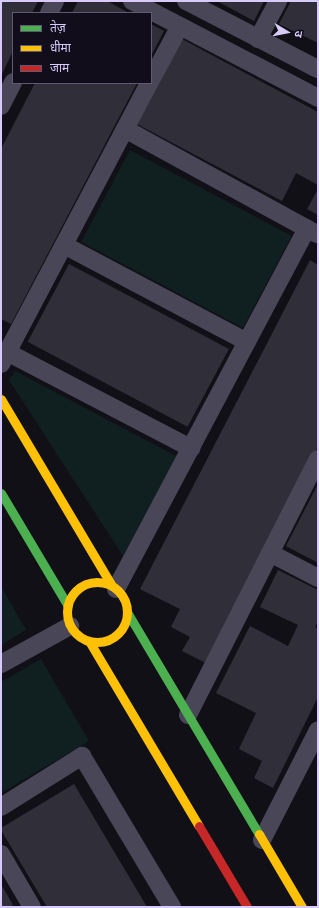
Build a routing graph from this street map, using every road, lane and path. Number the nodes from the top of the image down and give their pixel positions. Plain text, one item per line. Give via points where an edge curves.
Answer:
1 (55, 1) edge
2 (132, 1) edge
3 (186, 1) edge
4 (278, 1) edge
5 (50, 12) edge
6 (180, 26) junction
7 (258, 38) junction
8 (318, 69) edge
9 (152, 78) edge
10 (12, 84) edge
11 (148, 84) edge
12 (318, 98) edge
13 (1, 106) edge
14 (125, 129) junction
15 (313, 232) edge
16 (64, 245) junction
17 (247, 342) junction
18 (4, 358) edge
19 (1, 399) edge
20 (191, 448) junction
21 (318, 459) edge
22 (1, 493) edge
23 (270, 554) junction
24 (318, 578) edge
25 (114, 588) junction
26 (68, 606) junction
27 (127, 612) junction
28 (70, 626) junction
29 (89, 641) junction
30 (1, 664) edge
31 (188, 715) junction
32 (318, 730) edge
33 (1, 807) edge
34 (262, 840) junction
35 (1, 854) edge
36 (32, 907) edge
37 (172, 907) edge
38 (246, 907) edge
39 (302, 907) edge

1 - 5 street
2 - 6 street
3 - 7 street
4 - 7 street
6 - 9 street
6 - 12 street
7 - 8 street
10 - 13 street
11 - 14 street
14 - 15 street
14 - 16 street
15 - 17 street
16 - 17 street
16 - 18 street
17 - 20 street
18 - 20 street
19 - 25 street
20 - 25 street
21 - 23 street
22 - 26 street
23 - 24 street
23 - 31 street
25 - 26 street via 96,582 84,585 74,593
25 - 27 street via 124,600
26 - 28 street
27 - 29 street via 125,622 114,637 99,642
27 - 31 street
28 - 29 street via 76,634
28 - 30 street
29 - 38 street
31 - 34 street
32 - 34 street
33 - 37 street via 82,756
34 - 39 street
35 - 36 street

